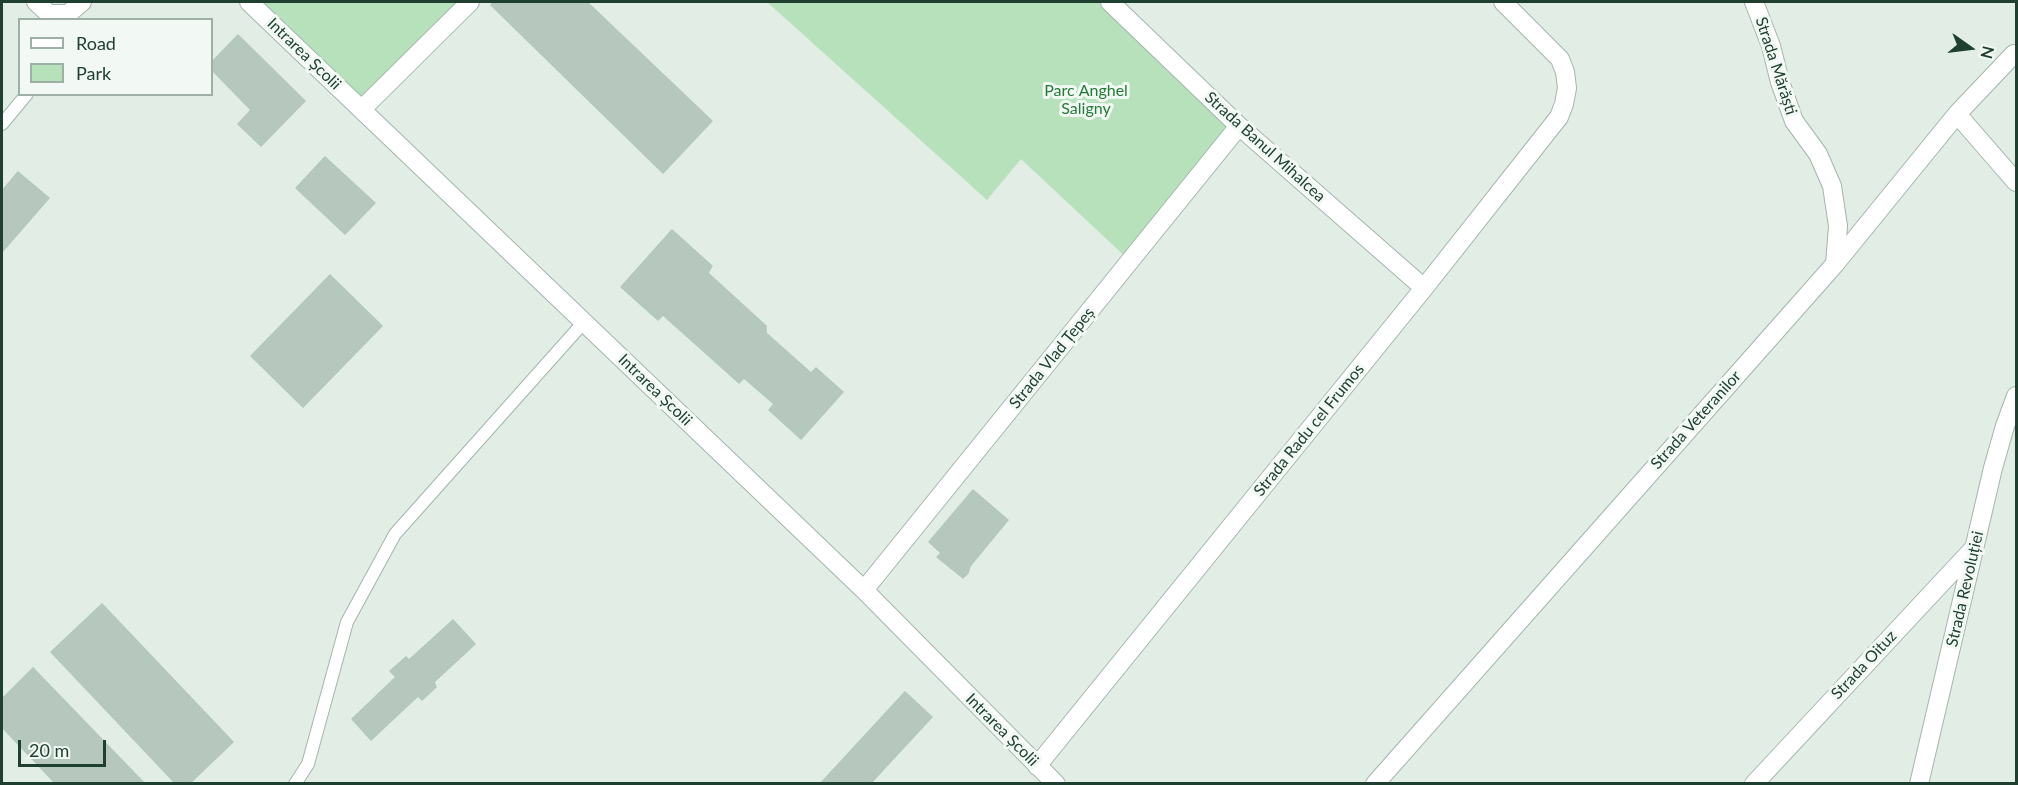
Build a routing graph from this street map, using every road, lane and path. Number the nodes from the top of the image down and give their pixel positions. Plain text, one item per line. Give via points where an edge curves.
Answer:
1 (36, 2) edge
2 (249, 2) edge
3 (470, 2) edge
4 (1110, 2) edge
5 (1503, 2) edge
6 (1754, 2) edge
7 (72, 12) edge
8 (2014, 54) dead end
9 (25, 96) edge
10 (362, 109) junction
11 (1957, 114) junction
12 (2, 124) edge
13 (1239, 126) junction
14 (2016, 182) edge
15 (1835, 264) junction
16 (1424, 288) junction
17 (584, 322) junction
18 (2016, 396) edge
19 (1975, 547) junction
20 (864, 590) junction
21 (1038, 766) junction
22 (295, 783) edge
23 (1056, 783) edge
24 (1375, 783) edge
25 (1754, 783) edge
26 (1918, 783) edge

1 - 7 street via 49,14
2 - 10 street, Intrarea Școlii
3 - 10 street
4 - 13 street, Strada Banul Mihalcea
5 - 16 street, Strada Radu cel Frumos via 1560,59 1567,88 1564,104 1558,117
6 - 15 street, Strada Mărăști via 1794,121 1818,154 1832,186 1838,226
8 - 11 street, Strada Veteranilor
9 - 12 lane
10 - 17 street, Intrarea Școlii
11 - 14 street
11 - 15 street, Strada Veteranilor
13 - 16 street, Strada Banul Mihalcea
13 - 20 street, Strada Vlad Țepeș
15 - 24 street, Strada Veteranilor
16 - 21 street, Strada Radu cel Frumos
17 - 20 street, Intrarea Școlii
17 - 22 lane via 395,534 347,622 308,764
18 - 19 street, Strada Revoluției via 1993,468
19 - 25 street, Strada Oituz
19 - 26 street, Strada Revoluției
20 - 21 street, Intrarea Școlii
21 - 23 street, Intrarea Școlii

